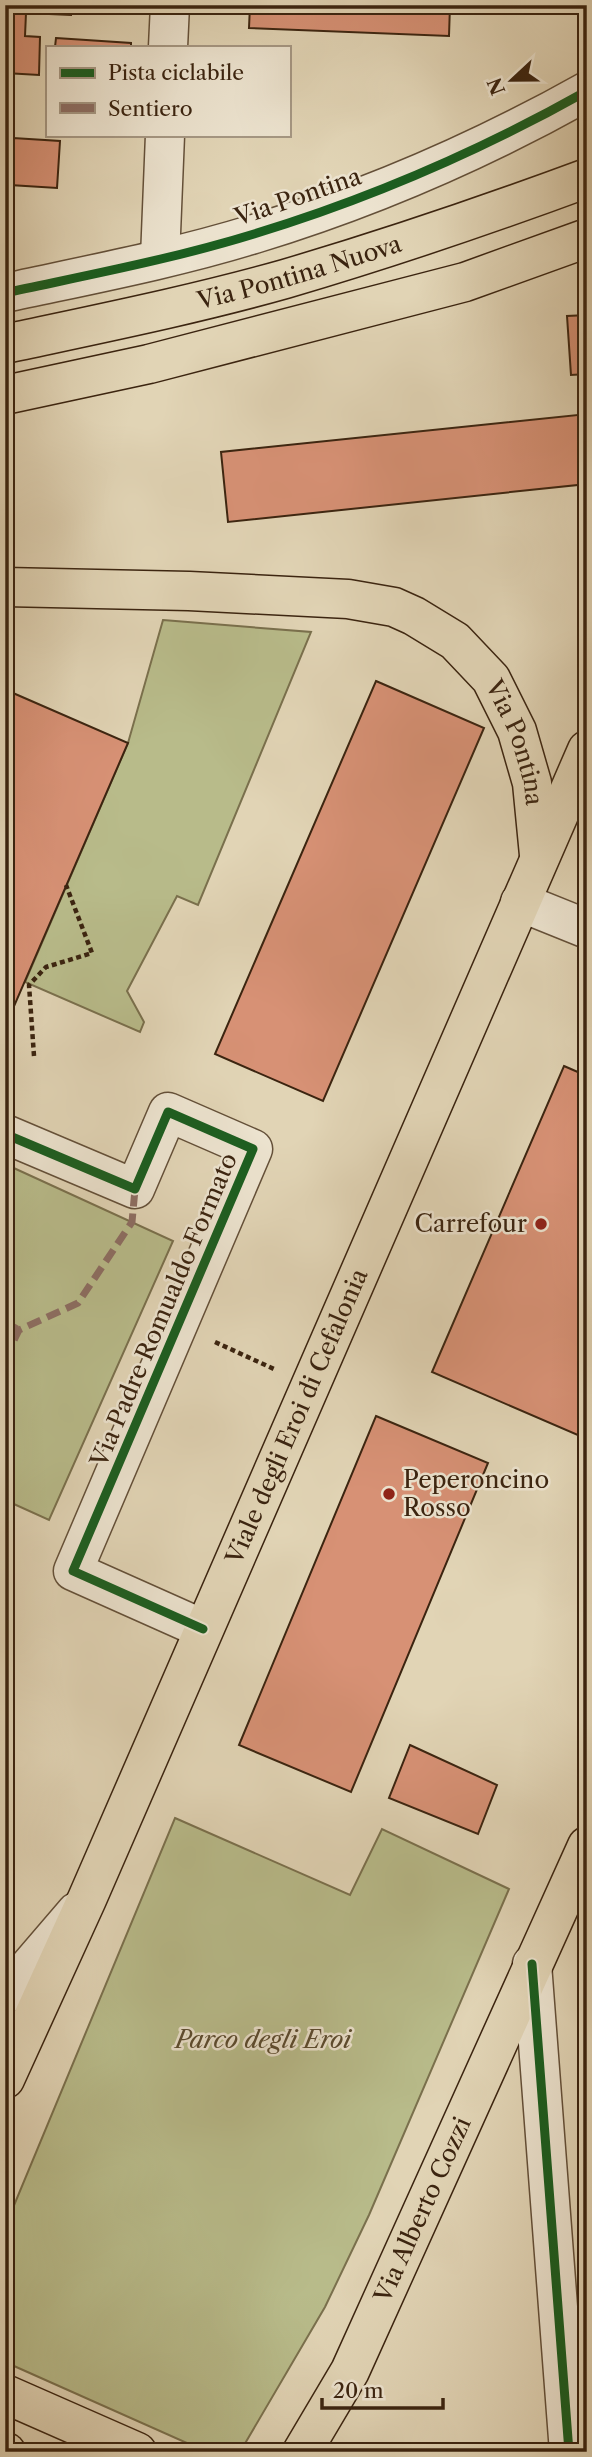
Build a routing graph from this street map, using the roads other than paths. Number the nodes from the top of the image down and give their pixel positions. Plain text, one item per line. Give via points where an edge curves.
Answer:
1 (170, 5) edge
2 (168, 46) edge
3 (587, 91) edge
4 (164, 136) edge
5 (587, 178) edge
6 (587, 237) edge
7 (160, 258) junction
8 (5, 293) edge
9 (5, 344) edge
10 (5, 395) edge
11 (5, 587) edge
12 (587, 750) edge
13 (540, 857) junction
14 (520, 902) junction
15 (587, 929) edge
16 (5, 1134) edge
17 (203, 1629) junction
18 (587, 1846) edge
19 (87, 1899) junction
20 (532, 1964) junction
21 (5, 1994) edge
22 (5, 2079) edge
23 (5, 2394) edge
24 (137, 2452) edge
25 (302, 2452) edge
26 (569, 2452) edge

1 - 2 street
3 - 7 street, Via Pontina via 482,145 369,194 252,235
4 - 7 street
5 - 9 main road, Via Pontina Nuova via 284,279
6 - 10 main road, Via Pontina Nuova via 452,286 149,364
7 - 8 street, Via Pontina
11 - 13 main road, Via Pontina via 348,599 394,607 414,617 455,641 491,679 517,731 532,783
12 - 13 main road, Viale degli Eroi di Cefalonia
13 - 14 main road, Viale degli Eroi di Cefalonia
14 - 15 street
14 - 17 main road, Viale degli Eroi di Cefalonia
16 - 17 street, Via Padre Romualdo Formato via 135,1189 168,1112 253,1149 73,1571
17 - 19 main road, Viale degli Eroi di Cefalonia
18 - 20 main road, Via Alberto Cozzi
19 - 21 street
19 - 22 main road, Viale degli Eroi di Cefalonia
20 - 25 main road, Via Alberto Cozzi via 350,2371
20 - 26 street
23 - 24 main road

